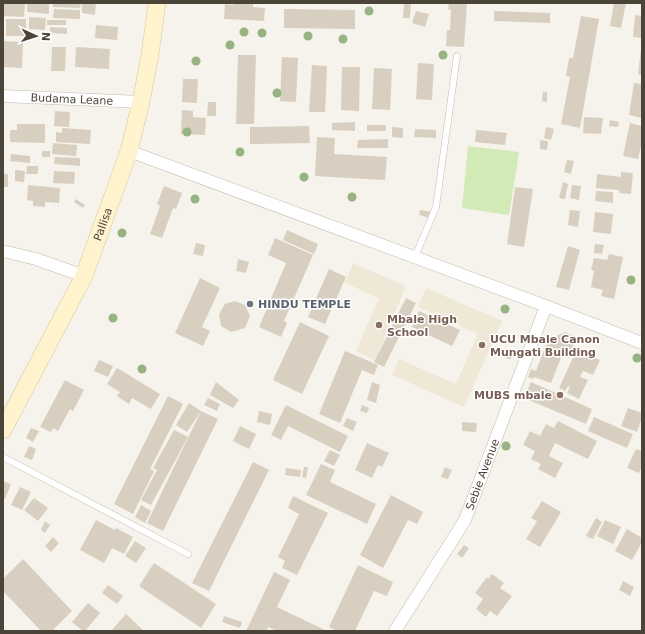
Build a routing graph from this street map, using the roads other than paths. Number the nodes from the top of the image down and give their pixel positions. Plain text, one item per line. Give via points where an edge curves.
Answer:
1 (157, 3) edge
2 (457, 56) dead end
3 (3, 96) edge
4 (141, 102) junction
5 (129, 151) junction
6 (3, 251) edge
7 (415, 257) junction
8 (84, 276) junction
9 (546, 306) junction
10 (642, 343) edge
11 (3, 430) edge
12 (3, 457) edge
13 (188, 554) dead end
14 (395, 631) edge

1 - 4 main road, Pallisa
2 - 7 lane via 436,207
3 - 4 street, Budama Leane
4 - 5 main road, Pallisa
5 - 7 street
5 - 8 main road, Pallisa
6 - 8 street via 36,259
7 - 9 street
8 - 11 main road, Pallisa
9 - 10 street
9 - 14 street, Sebie Avenue via 465,520
12 - 13 lane

